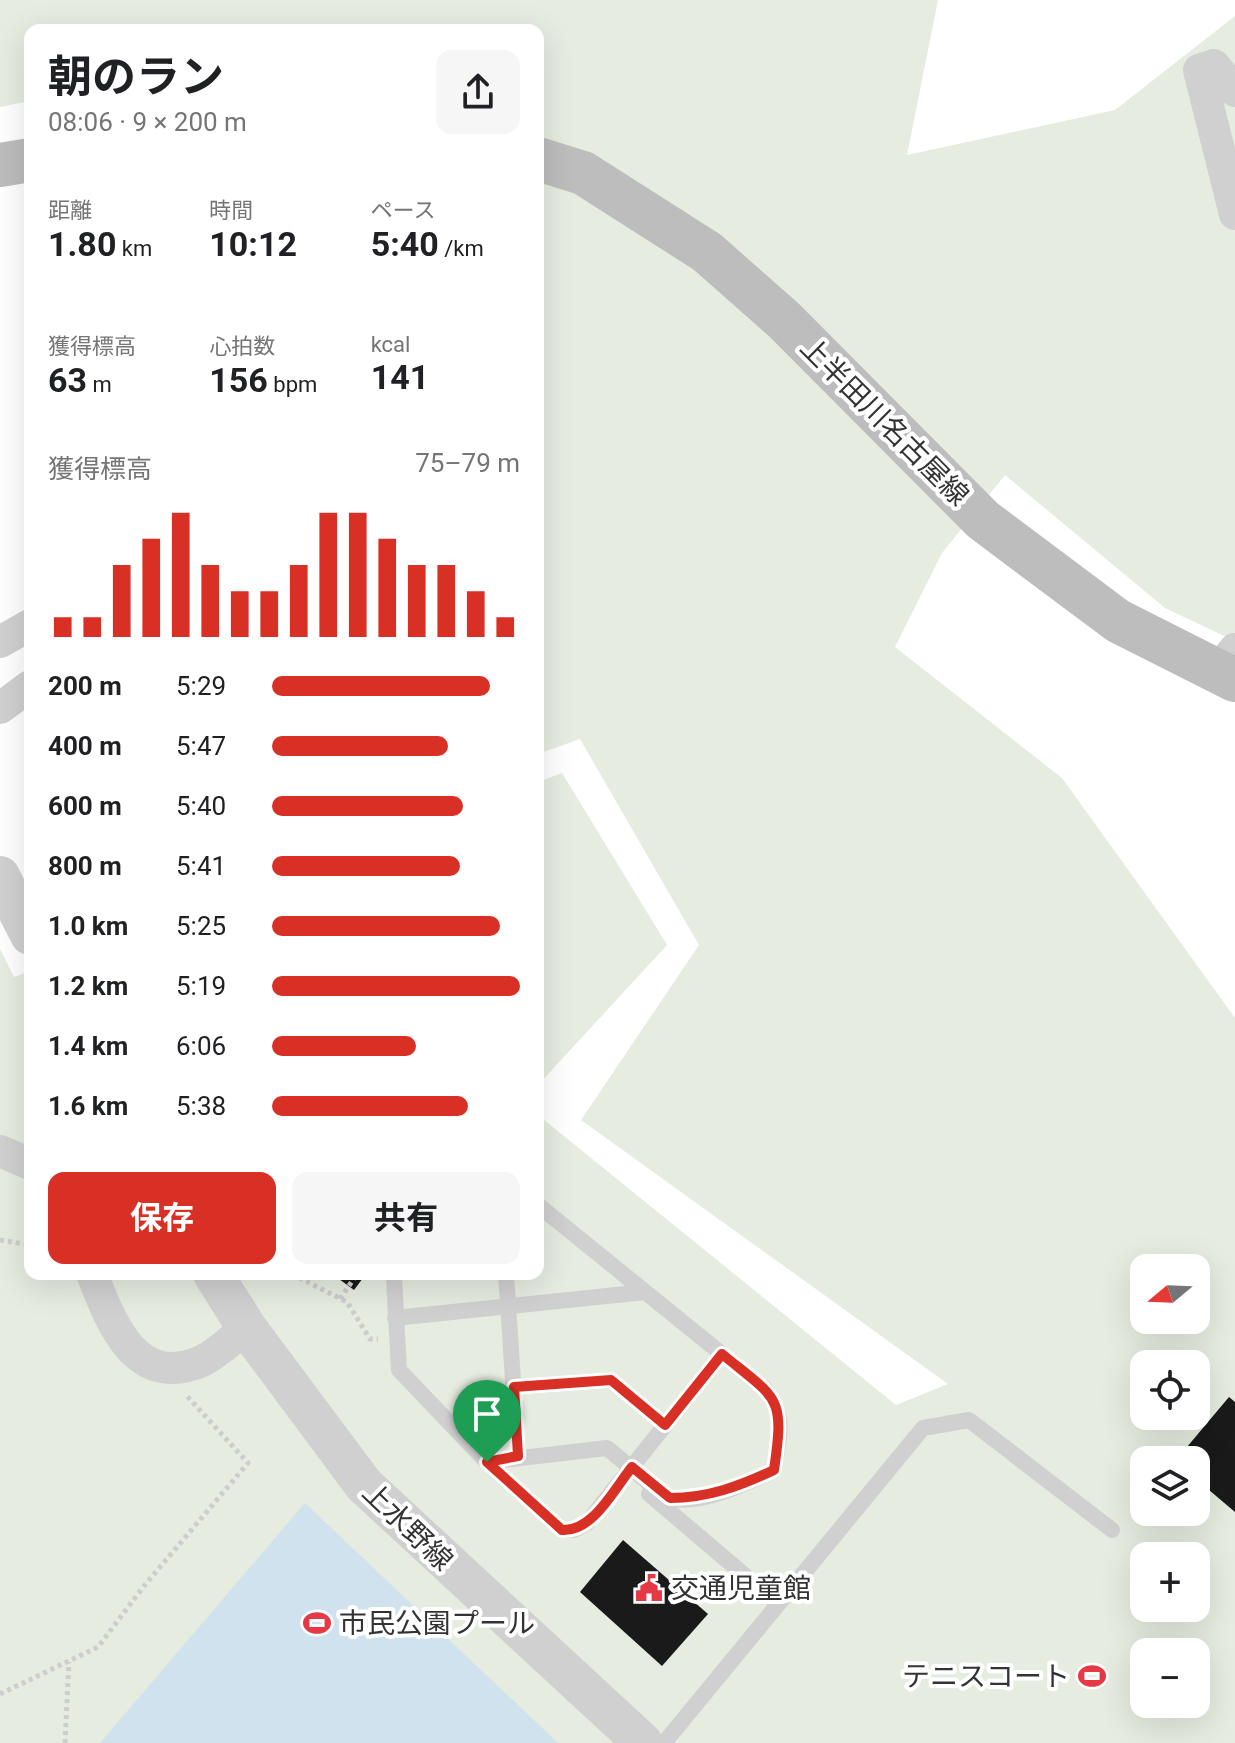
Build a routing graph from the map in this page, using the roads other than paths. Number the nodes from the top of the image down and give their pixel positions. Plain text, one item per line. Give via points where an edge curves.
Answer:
1 (1235, 91) edge
2 (24, 161) edge
3 (544, 161) edge
4 (0, 165) edge
5 (1235, 214) edge
6 (24, 628) edge
7 (0, 642) edge
8 (1229, 667) edge
9 (24, 690) edge
10 (0, 708) edge
11 (0, 876) edge
12 (24, 923) edge
13 (0, 1151) edge
14 (24, 1161) edge
15 (544, 1210) edge
16 (94, 1280) edge
17 (217, 1280) edge
18 (394, 1280) edge
19 (506, 1280) edge
20 (645, 1292) junction
21 (507, 1306) junction
22 (395, 1318) junction
23 (247, 1328) junction
24 (722, 1354) junction
25 (514, 1387) junction
26 (665, 1425) junction
27 (518, 1456) junction
28 (487, 1462) junction
29 (629, 1470) junction
30 (1112, 1530) dead end
31 (776, 1602) junction
32 (643, 1743) edge
33 (664, 1743) edge

1 - 5 street via 1214,65 1199,70
2 - 4 main road
3 - 8 main road, 上半田川名古屋線 via 583,173 707,252 784,320 983,520 1118,621
6 - 7 street
9 - 10 street
11 - 12 street
13 - 14 street
15 - 20 lane
16 - 23 street via 107,1314 132,1354 169,1369 202,1361
17 - 23 street, 上水野線
18 - 22 lane
19 - 21 lane
20 - 21 lane
20 - 24 lane
21 - 22 lane
21 - 25 lane
22 - 28 lane via 399,1370
23 - 32 street, 上水野線 via 364,1485
24 - 26 lane
24 - 29 lane via 765,1389 778,1407 781,1426 774,1470 740,1486 693,1498 670,1498
25 - 26 lane via 611,1380
25 - 27 lane
26 - 29 lane
27 - 28 lane
27 - 29 lane via 607,1448
28 - 29 lane via 562,1530 587,1523
29 - 31 lane
30 - 31 lane via 969,1420 923,1428
31 - 33 lane

